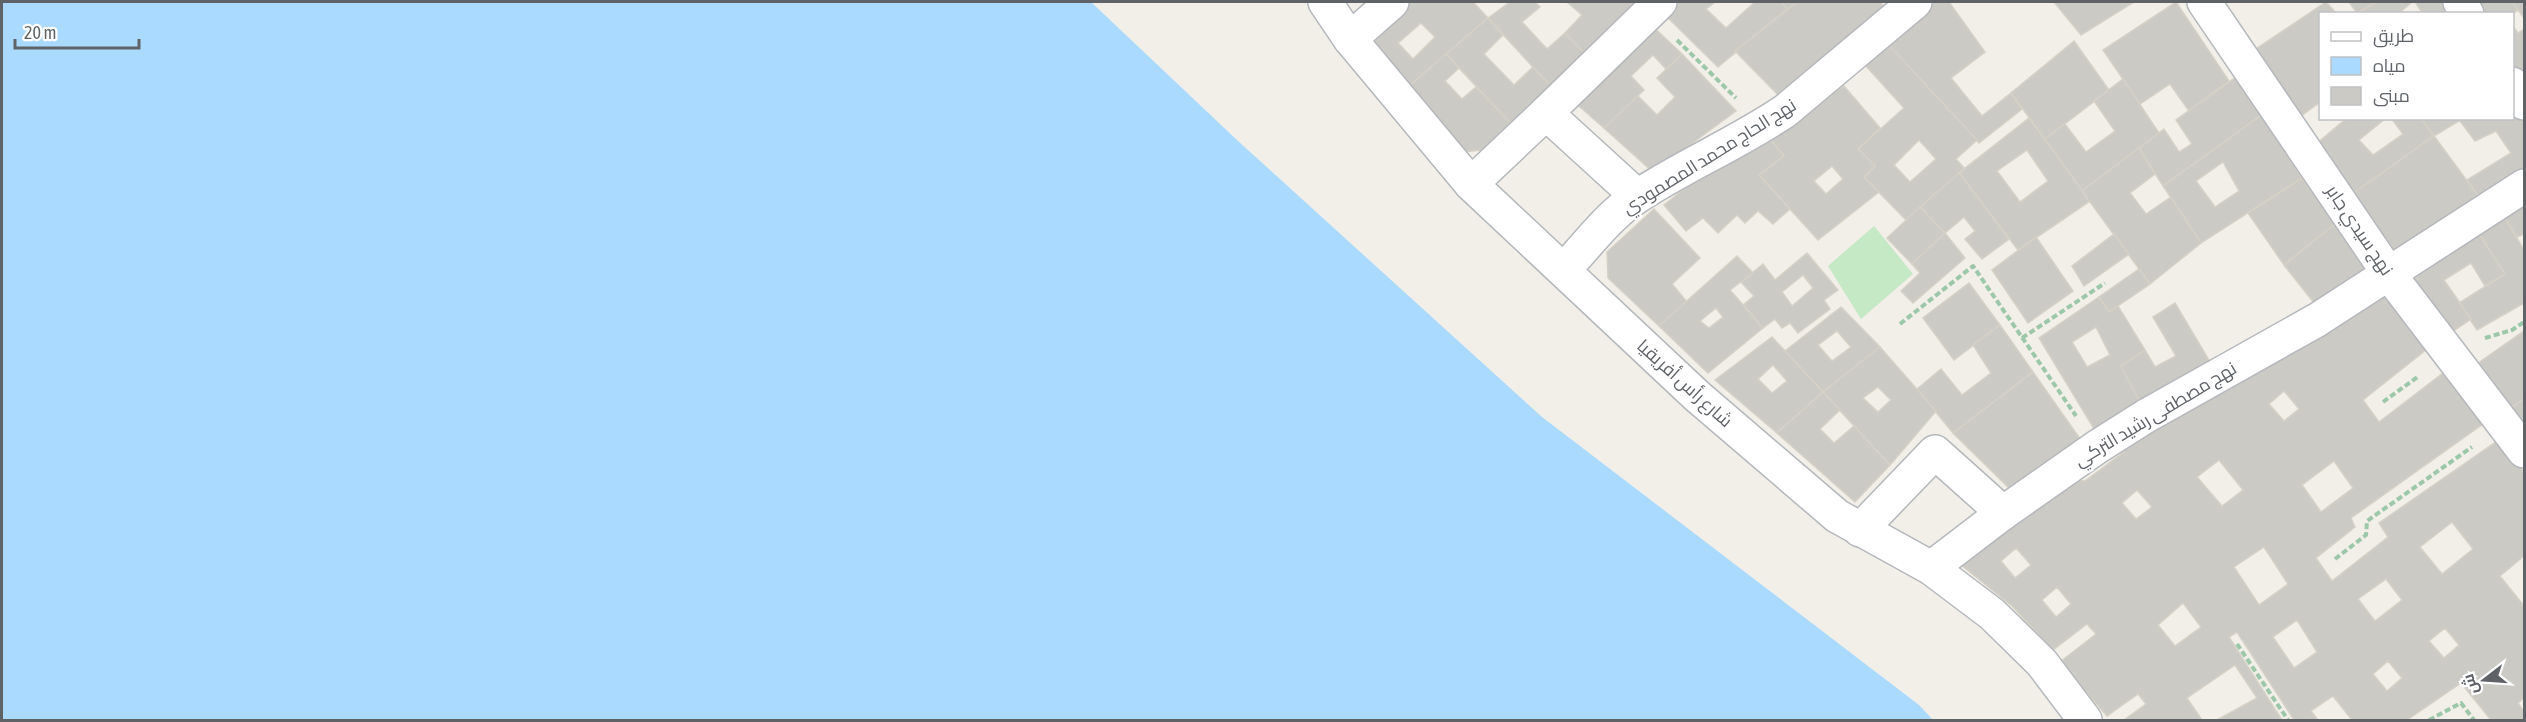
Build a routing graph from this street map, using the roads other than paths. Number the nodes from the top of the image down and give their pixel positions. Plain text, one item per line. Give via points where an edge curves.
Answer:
1 (1325, 2) edge
2 (1392, 2) edge
3 (1915, 2) edge
4 (2204, 2) edge
5 (1655, 7) edge
6 (1350, 39) junction
7 (2514, 87) edge
8 (2524, 103) edge
9 (1546, 113) junction
10 (1471, 184) junction
11 (2524, 186) edge
12 (1638, 196) junction
13 (1564, 270) junction
14 (2389, 274) junction
15 (2524, 451) edge
16 (2003, 513) junction
17 (1860, 530) junction
18 (1931, 568) junction
19 (2085, 720) edge

1 - 6 street, شارع رأس أفريقيا
2 - 6 street
3 - 12 street, نهج الحاج محمد المصمودي via 1808,94 1764,126
4 - 14 street, نهج سيدي جابر
5 - 9 street
6 - 10 street, شارع رأس أفريقيا
7 - 8 street
9 - 10 street
9 - 12 street
10 - 13 street, شارع رأس أفريقيا
11 - 14 street, نهج مصطفى رشيد التركي
12 - 13 street, نهج الحاج محمد المصمودي
13 - 17 street, شارع رأس أفريقيا via 1697,396 1837,516
14 - 15 street, نهج سيدي جابر
14 - 16 street, نهج مصطفى رشيد التركي via 2317,320 2146,416
16 - 17 street via 1935,452
16 - 18 street, نهج مصطفى رشيد التركي
17 - 18 street, شارع رأس أفريقيا
18 - 19 street, شارع رأس أفريقيا via 1992,614 2042,663

